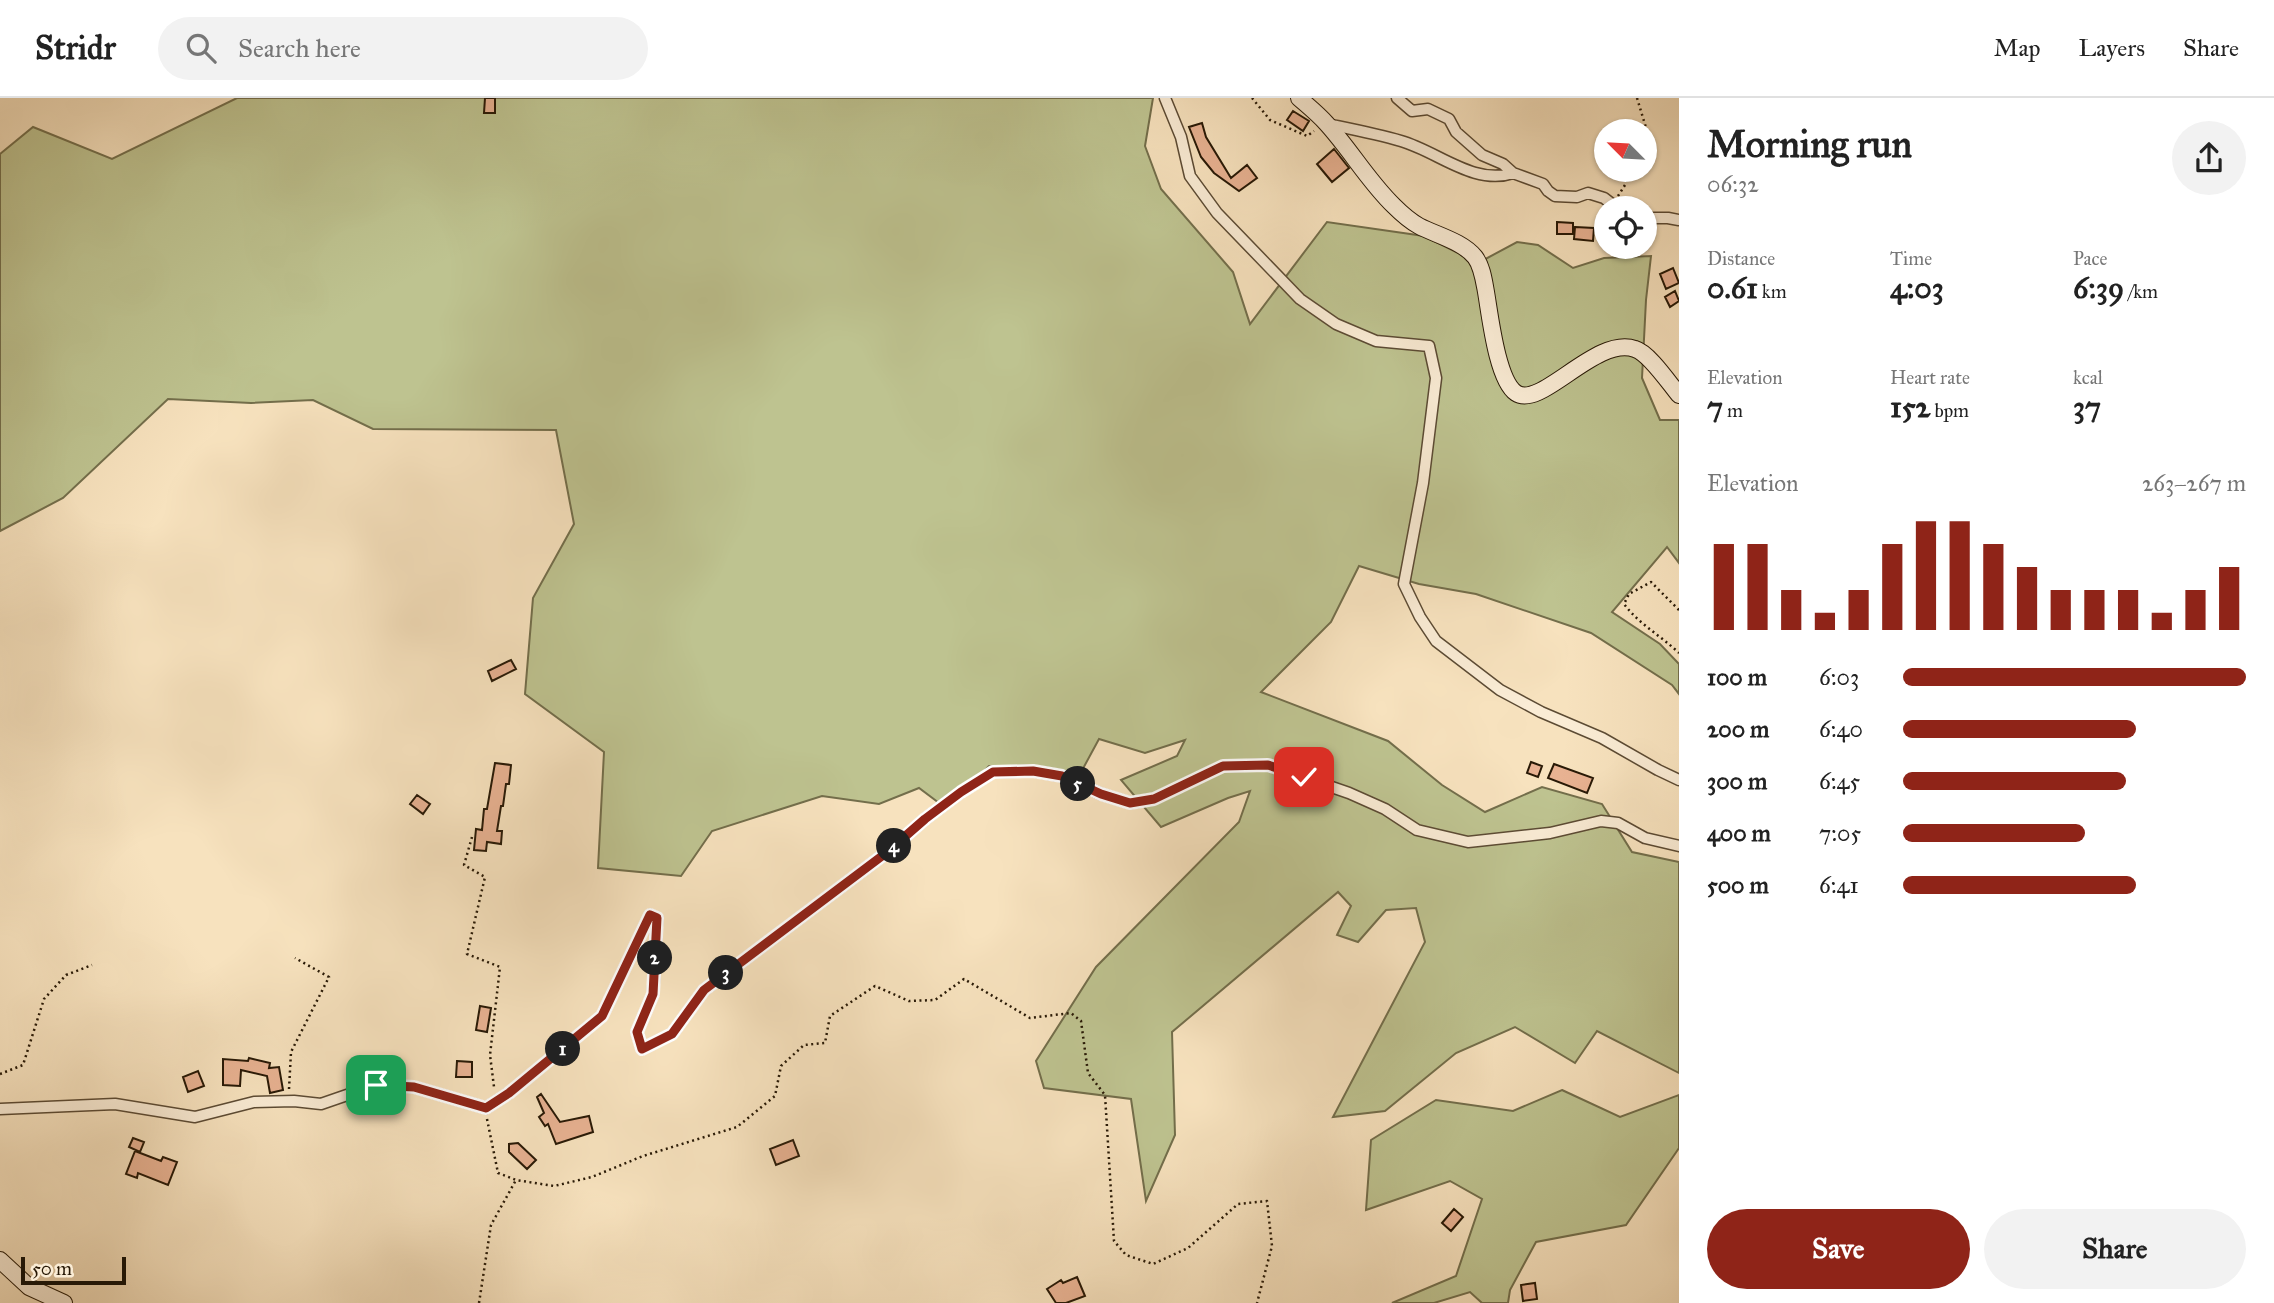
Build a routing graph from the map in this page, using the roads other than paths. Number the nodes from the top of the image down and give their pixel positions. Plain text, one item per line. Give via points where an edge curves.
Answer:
1 (1165, 98) edge
2 (1299, 98) edge
3 (1397, 98) edge
4 (1321, 118) junction
5 (1513, 173) junction
6 (1598, 196) edge
7 (1657, 218) edge
8 (1679, 220) edge
9 (1679, 395) edge
10 (1679, 780) edge
11 (1679, 846) edge
12 (0, 1109) edge
13 (0, 1260) edge
14 (64, 1303) edge

1 - 10 street via 1190,176 1217,213 1300,299 1336,324 1376,341 1429,346 1436,378 1404,584 1436,641 1500,690
2 - 4 main road
3 - 5 street via 1412,111 1428,109 1449,119 1467,143
4 - 5 street via 1403,141 1485,176
4 - 9 main road via 1394,206 1416,224 1475,256 1500,364 1508,385 1518,395 1531,396 1576,366 1625,347 1638,349 1647,357
5 - 6 street via 1543,184 1555,196
7 - 8 street
11 - 12 street via 1601,821 1550,833 1468,842 1417,830 1349,793 1268,765 1223,766 1154,799 1130,803 1062,776 993,772 704,990 672,1034 642,1049 637,1032 653,994 657,931 657,918 650,915 602,1016 486,1108 414,1087 376,1085 321,1104 254,1102 195,1118 115,1104
13 - 14 main road via 29,1287

